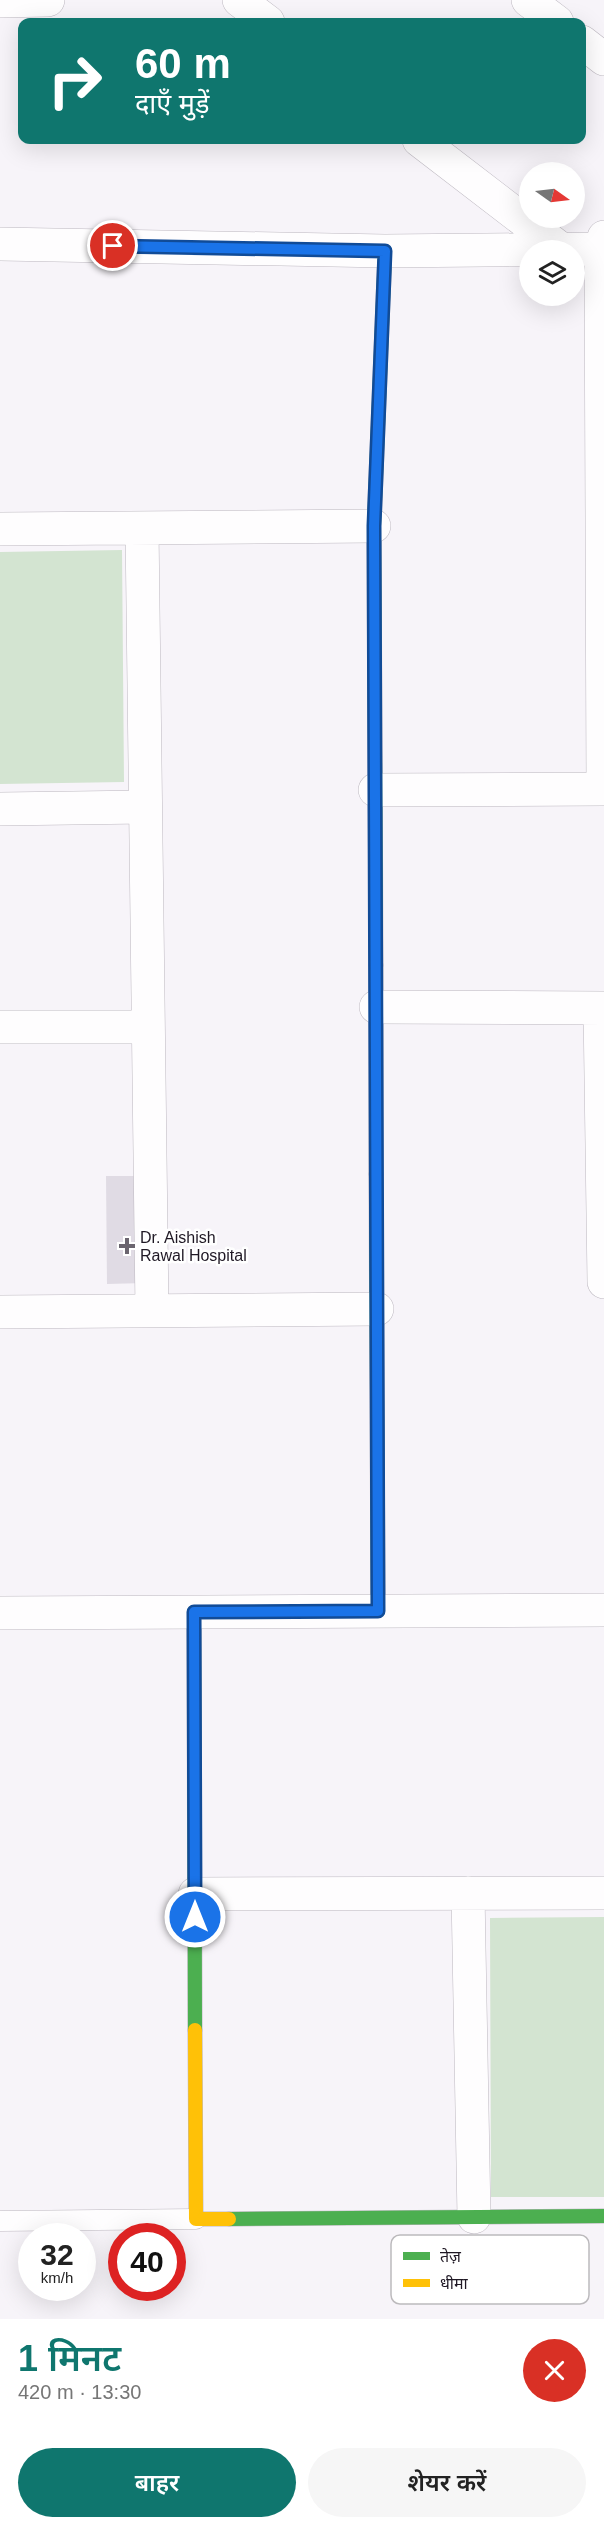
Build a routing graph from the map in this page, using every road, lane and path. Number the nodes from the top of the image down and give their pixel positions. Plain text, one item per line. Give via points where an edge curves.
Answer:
1 (48, 0) edge
2 (239, 0) edge
3 (528, 0) edge
4 (0, 1) edge
5 (263, 18) edge
6 (552, 18) edge
7 (586, 45) edge
8 (604, 59) edge
9 (424, 144) edge
10 (549, 240) edge
11 (0, 244) edge
12 (603, 245) edge
13 (585, 247) edge
14 (519, 249) edge
15 (385, 251) junction
16 (374, 526) junction
17 (602, 526) edge
18 (0, 528) edge
19 (142, 528) junction
20 (603, 789) edge
21 (375, 790) junction
22 (145, 807) junction
23 (0, 808) edge
24 (376, 1007) junction
25 (602, 1008) edge
26 (148, 1027) junction
27 (0, 1028) edge
28 (604, 1282) edge
29 (377, 1309) junction
30 (152, 1311) junction
31 (0, 1312) edge
32 (604, 1610) edge
33 (378, 1611) junction
34 (194, 1612) junction
35 (0, 1613) edge
36 (468, 1893) junction
37 (604, 1893) edge
38 (195, 1894) junction
39 (604, 2216) edge
40 (474, 2217) junction
41 (196, 2219) junction
42 (0, 2221) edge

1 - 4 street
2 - 5 street
3 - 6 street
7 - 8 street
9 - 10 street
11 - 15 street
12 - 13 street
12 - 17 street
14 - 15 street
15 - 16 street
16 - 19 street
16 - 21 street
17 - 20 street
18 - 19 street
19 - 22 street
20 - 21 street
21 - 24 street
22 - 23 street
22 - 26 street
24 - 25 street
24 - 29 street
25 - 28 street
26 - 27 street
26 - 30 street
29 - 30 street
29 - 33 street
30 - 31 street
32 - 33 street
33 - 34 street
34 - 35 street
34 - 38 street
36 - 37 street
36 - 38 street
36 - 40 street
38 - 41 street
39 - 40 street
40 - 41 street
41 - 42 lane

